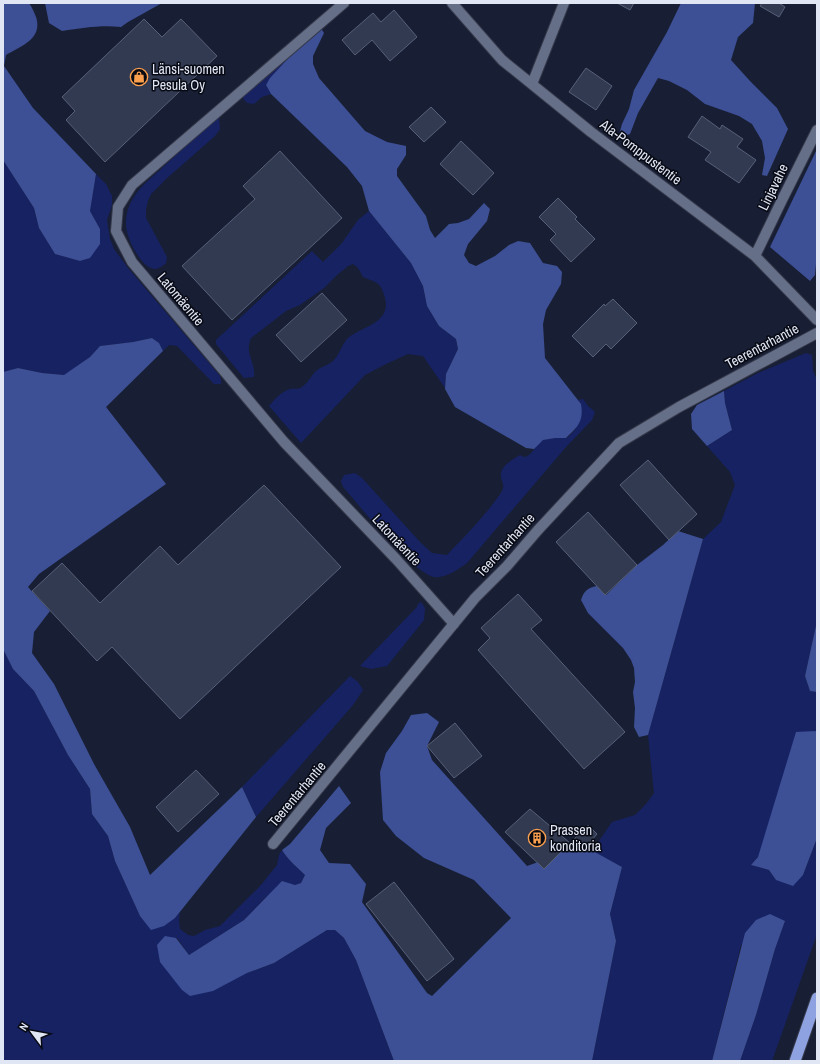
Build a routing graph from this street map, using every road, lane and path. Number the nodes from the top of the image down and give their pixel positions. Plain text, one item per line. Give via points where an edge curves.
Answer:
1 (344, 3) edge
2 (452, 3) edge
3 (564, 3) edge
4 (532, 84) junction
5 (817, 130) edge
6 (755, 256) junction
7 (817, 320) edge
8 (817, 333) edge
9 (454, 624) junction
10 (273, 844) dead end
11 (817, 998) edge
12 (795, 1061) edge

1 - 9 street, Latomäentie via 132,185 118,207 116,230 132,262 284,442
2 - 4 street, Ala-Pomppustentie via 502,60
3 - 4 street
4 - 6 street, Ala-Pomppustentie
5 - 6 street, Linjavahe
6 - 7 street, Ala-Pomppustentie
8 - 9 street, Teerentarhantie via 679,407 619,443
9 - 10 street, Teerentarhantie
11 - 12 highway

